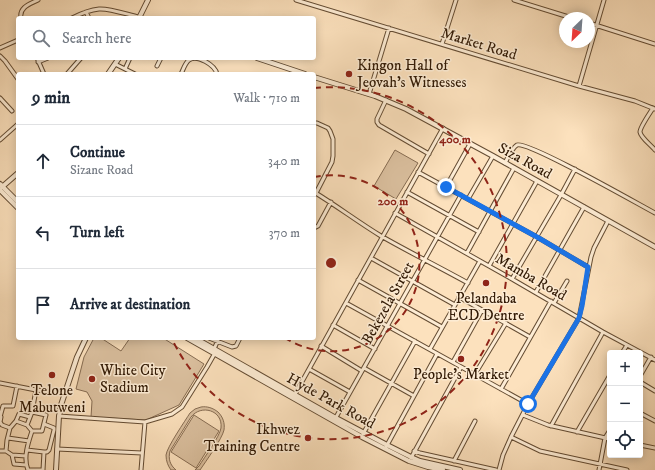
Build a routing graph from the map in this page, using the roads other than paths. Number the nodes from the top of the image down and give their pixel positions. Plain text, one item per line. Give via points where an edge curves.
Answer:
1 (38, 0) edge
2 (148, 0) edge
3 (296, 0) edge
4 (456, 0) edge
5 (514, 0) edge
6 (604, 0) edge
7 (86, 12) junction
8 (559, 14) edge
9 (20, 16) edge
10 (77, 16) edge
11 (88, 16) edge
12 (132, 16) edge
13 (141, 16) edge
14 (597, 26) junction
15 (389, 28) junction
16 (16, 41) edge
17 (442, 44) junction
18 (655, 44) edge
19 (0, 48) edge
20 (0, 56) edge
21 (43, 60) edge
22 (79, 60) edge
23 (118, 60) edge
24 (129, 60) edge
25 (160, 60) edge
26 (189, 60) edge
27 (200, 60) edge
28 (263, 60) edge
29 (38, 62) joint
30 (115, 64) junction
31 (157, 66) dead end
32 (125, 69) junction
33 (43, 72) edge
34 (69, 72) edge
35 (109, 72) edge
36 (131, 72) edge
37 (182, 72) edge
38 (216, 72) edge
39 (299, 72) edge
40 (16, 76) edge
41 (316, 78) edge
42 (579, 86) junction
43 (369, 94) junction
44 (0, 98) edge
45 (386, 100) junction
46 (654, 109) edge
47 (12, 111) dead end
48 (316, 123) edge
49 (16, 126) edge
50 (442, 128) junction
51 (0, 140) edge
52 (470, 144) junction
53 (655, 150) edge
54 (428, 154) junction
55 (492, 156) junction
56 (505, 163) junction
57 (514, 168) junction
58 (575, 169) junction
59 (418, 172) junction
60 (16, 175) edge
61 (537, 181) junction
62 (1, 187) edge
63 (446, 187) junction
64 (316, 191) edge
65 (407, 192) junction
66 (316, 194) edge
67 (461, 195) junction
68 (561, 195) junction
69 (468, 199) junction
70 (16, 200) edge
71 (331, 202) junction
72 (16, 206) edge
73 (584, 207) junction
74 (490, 211) junction
75 (655, 213) edge
76 (395, 214) junction
77 (449, 215) junction
78 (608, 221) junction
79 (512, 224) junction
80 (316, 227) edge
81 (479, 232) junction
82 (382, 236) junction
83 (437, 237) junction
84 (537, 237) junction
85 (655, 247) edge
86 (560, 250) junction
87 (467, 253) junction
88 (371, 258) junction
89 (425, 259) junction
90 (480, 261) junction
91 (489, 266) junction
92 (588, 267) junction
93 (512, 279) junction
94 (358, 280) junction
95 (412, 281) junction
96 (567, 281) dead end
97 (468, 283) junction
98 (536, 292) junction
99 (459, 297) junction
100 (552, 302) junction
101 (346, 303) junction
102 (400, 303) junction
103 (455, 305) junction
104 (482, 310) junction
105 (579, 318) junction
106 (506, 323) junction
107 (333, 325) junction
108 (387, 326) junction
109 (442, 327) junction
110 (603, 332) junction
111 (530, 337) junction
112 (85, 340) edge
113 (191, 340) edge
114 (198, 340) edge
115 (213, 340) edge
116 (239, 340) edge
117 (415, 341) junction
118 (217, 342) junction
119 (627, 345) junction
120 (321, 346) junction
121 (375, 349) junction
122 (430, 349) junction
123 (624, 350) edge
124 (214, 351) junction
125 (437, 354) junction
126 (651, 357) junction
127 (655, 360) edge
128 (453, 362) junction
129 (461, 367) junction
130 (309, 369) junction
131 (363, 369) junction
132 (643, 371) edge
133 (475, 374) junction
134 (607, 379) edge
135 (0, 384) edge
136 (391, 384) junction
137 (643, 384) edge
138 (17, 386) junction
139 (502, 389) junction
140 (36, 390) junction
141 (655, 391) edge
142 (350, 392) junction
143 (64, 393) junction
144 (294, 396) junction
145 (414, 396) junction
146 (0, 402) edge
147 (528, 404) junction
148 (2, 406) junction
149 (32, 412) junction
150 (523, 415) junction
151 (643, 415) edge
152 (59, 416) junction
153 (0, 417) edge
154 (30, 417) junction
155 (335, 420) junction
156 (16, 421) junction
157 (475, 421) dead end
158 (655, 421) edge
159 (145, 422) junction
160 (44, 424) junction
161 (27, 425) junction
162 (551, 426) junction
163 (10, 428) junction
164 (32, 431) junction
165 (577, 432) junction
166 (363, 435) junction
167 (607, 435) edge
168 (511, 437) junction
169 (8, 438) junction
170 (605, 438) junction
171 (29, 441) junction
172 (643, 446) edge
173 (386, 447) junction
174 (655, 448) edge
175 (57, 449) junction
176 (27, 450) junction
177 (6, 451) junction
178 (414, 451) junction
179 (0, 452) edge
180 (44, 452) junction
181 (142, 453) junction
182 (12, 455) junction
183 (26, 456) junction
184 (410, 459) junction
185 (454, 461) junction
186 (600, 464) junction
187 (26, 465) junction
188 (28, 470) edge
189 (43, 470) edge
190 (56, 470) edge
191 (141, 470) edge
192 (442, 470) edge
193 (460, 470) edge
194 (496, 470) edge
195 (499, 470) edge
196 (599, 470) edge
197 (627, 470) edge

1 - 9 street via 23,8
2 - 13 street
3 - 15 street, Market Road
4 - 17 street
5 - 8 street
6 - 14 street
7 - 10 street
7 - 11 street
7 - 12 street via 104,9
14 - 18 street
14 - 42 street
15 - 17 street, Market Road
15 - 43 street
16 - 19 street
17 - 42 street, Market Road
20 - 40 street
21 - 29 street
22 - 34 street
23 - 30 street
24 - 32 street
25 - 31 street
26 - 37 street
27 - 38 street via 208,63
28 - 39 street
29 - 33 street
30 - 32 street
30 - 35 street
32 - 36 street
41 - 43 street, Siza Road
42 - 46 street, Market Road via 635,101
43 - 45 street, Siza Road
44 - 47 street
45 - 50 street, Siza Road
45 - 54 street via 377,122
46 - 53 street via 640,133
48 - 64 street via 328,128 333,139 332,162
49 - 51 street
50 - 52 street, Siza Road
50 - 54 street
52 - 55 street, Siza Road
52 - 63 street
54 - 59 street
55 - 56 street, Siza Road
55 - 69 street
56 - 57 street, Siza Road
56 - 58 street via 514,147 520,145
57 - 61 street, Siza Road
57 - 74 street
58 - 68 street
58 - 75 street
59 - 63 street
59 - 65 street
60 - 62 street
61 - 68 street, Siza Road
61 - 79 street
62 - 70 street
62 - 72 street
63 - 67 street
65 - 76 street
65 - 77 street
66 - 71 street
67 - 69 street
67 - 77 street, Bekezela Street
68 - 73 street, Siza Road
68 - 84 street
69 - 74 street
71 - 80 street
71 - 82 street
73 - 78 street, Siza Road
73 - 86 street
74 - 79 street
74 - 81 street
76 - 82 street
76 - 83 street, Mamba Road
77 - 81 street
77 - 83 street, Bekezela Street
78 - 85 street, Siza Road
78 - 92 street via 594,248
79 - 84 street
79 - 91 street
81 - 87 street
82 - 88 street
82 - 89 street
83 - 87 street, Mamba Road
83 - 89 street, Bekezela Street
84 - 86 street
84 - 93 street
86 - 92 street
86 - 98 street
87 - 90 street, Mamba Road
88 - 94 street
88 - 95 street
89 - 95 street, Bekezela Street
89 - 97 street
90 - 91 street, Mamba Road
90 - 97 street
91 - 93 street, Mamba Road
92 - 105 street
93 - 98 street, Mamba Road
94 - 101 street
94 - 102 street
95 - 102 street, Bekezela Street
95 - 103 street
96 - 100 street
97 - 99 street
98 - 100 street, Mamba Road
99 - 103 street
99 - 104 street
100 - 105 street, Mamba Road
100 - 111 street
101 - 107 street
101 - 108 street
102 - 108 street, Bekezela Street
102 - 109 street
103 - 109 street
104 - 106 street
104 - 128 street
105 - 110 street, Mamba Road
105 - 147 street
106 - 111 street
106 - 133 street
107 - 120 street
107 - 121 street
108 - 117 street
108 - 121 street, Bekezela Street
109 - 122 street
110 - 119 street, Mamba Road
110 - 162 street
111 - 139 street
112 - 143 street
113 - 124 street, Hyde Park Road
114 - 124 street, Hyde Park Road
115 - 118 street
116 - 118 street via 236,346 232,347
117 - 122 street
117 - 136 street
118 - 124 street
119 - 123 street
119 - 126 street, Mamba Road
120 - 130 street
120 - 131 street
121 - 131 street, Bekezela Street
122 - 125 street
124 - 144 street, Hyde Park Road
124 - 159 street via 182,406 172,414
125 - 128 street
125 - 145 street
126 - 127 street, Mamba Road
126 - 132 street
128 - 129 street
129 - 133 street
129 - 178 street
130 - 142 street
130 - 144 street
131 - 136 street
131 - 142 street, Bekezela Street
133 - 139 street
134 - 165 street
135 - 138 street
136 - 145 street
136 - 166 street
137 - 141 street
138 - 140 street
138 - 148 street via 12,406
139 - 147 street
140 - 143 street
140 - 149 street
142 - 155 street, Bekezela Street
143 - 152 street
144 - 155 street, Hyde Park Road
145 - 173 street
146 - 148 street
147 - 150 street
148 - 153 street
149 - 154 street
149 - 160 street via 46,414
150 - 162 street
150 - 168 street
151 - 158 street
152 - 159 street
152 - 175 street
153 - 163 street via 2,425
154 - 156 street via 19,414
154 - 161 street
155 - 166 street, Hyde Park Road
156 - 161 street
156 - 163 street
157 - 185 street
159 - 181 street
160 - 164 street via 42,431
160 - 180 street via 54,428 49,450
161 - 164 street
162 - 165 street
163 - 169 street
164 - 171 street
165 - 170 street
166 - 173 street, Hyde Park Road
167 - 170 street
168 - 186 street via 540,451
168 - 195 street
169 - 171 street
169 - 177 street
170 - 186 street
171 - 176 street
172 - 174 street
173 - 184 street, Hyde Park Road
175 - 181 street
175 - 190 street
176 - 180 street
176 - 183 street
177 - 179 street
177 - 182 street
178 - 184 street
178 - 185 street
180 - 189 street
181 - 191 street
182 - 183 street
182 - 187 street via 14,464
183 - 187 street
184 - 192 street, Hyde Park Road
184 - 193 street, Hyde Park Road
185 - 194 street
186 - 196 street
186 - 197 street
187 - 188 street
188 - 189 street

